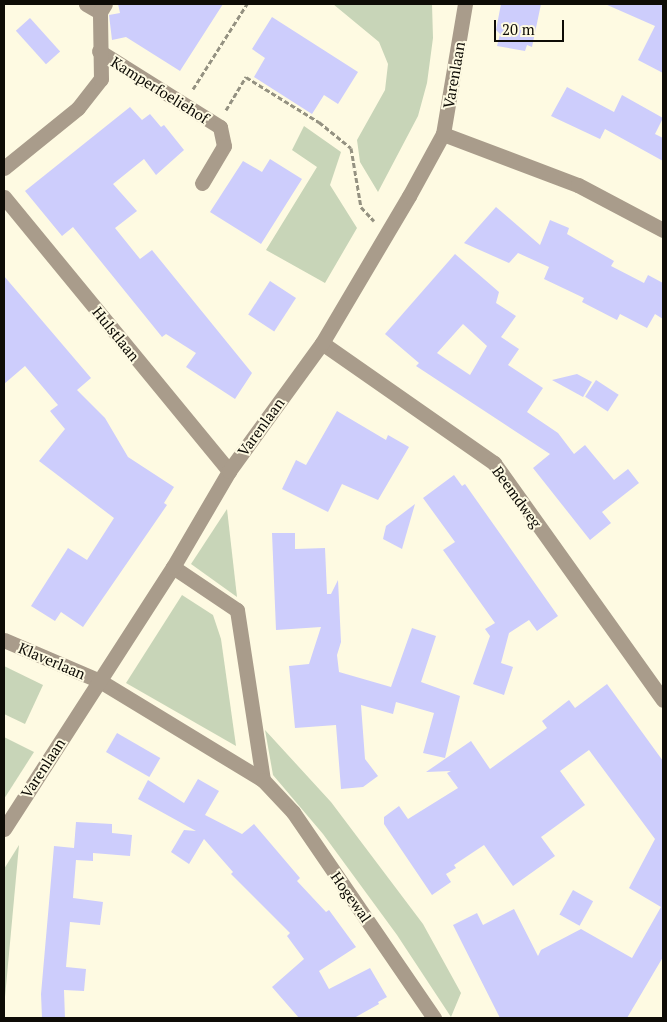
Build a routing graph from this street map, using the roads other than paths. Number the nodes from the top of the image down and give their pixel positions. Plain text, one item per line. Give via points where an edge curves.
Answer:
1 (86, 4) edge
2 (465, 4) edge
3 (102, 8) edge
4 (98, 52) junction
5 (443, 134) junction
6 (4, 168) edge
7 (202, 184) dead end
8 (4, 197) edge
9 (663, 230) edge
10 (322, 343) junction
11 (228, 471) junction
12 (173, 567) junction
13 (4, 640) edge
14 (100, 681) junction
15 (663, 700) edge
16 (263, 780) junction
17 (4, 829) edge
18 (434, 1018) edge

1 - 3 street, Kamperfoeliehof
2 - 5 street, Varenlaan
3 - 4 street, Kamperfoeliehof
4 - 6 street, Kamperfoeliehof via 102,79 78,108
4 - 7 street, Kamperfoeliehof via 220,128 224,146
5 - 9 street via 578,185
5 - 10 street, Varenlaan
8 - 11 street, Hulstlaan
10 - 11 street, Varenlaan
10 - 15 street, Beemdweg via 494,464
11 - 12 street, Varenlaan
12 - 14 street, Varenlaan
12 - 16 street via 237,610
13 - 14 street, Klaverlaan
14 - 16 street, Hogewal
14 - 17 street, Varenlaan
16 - 18 street, Hogewal via 293,812

